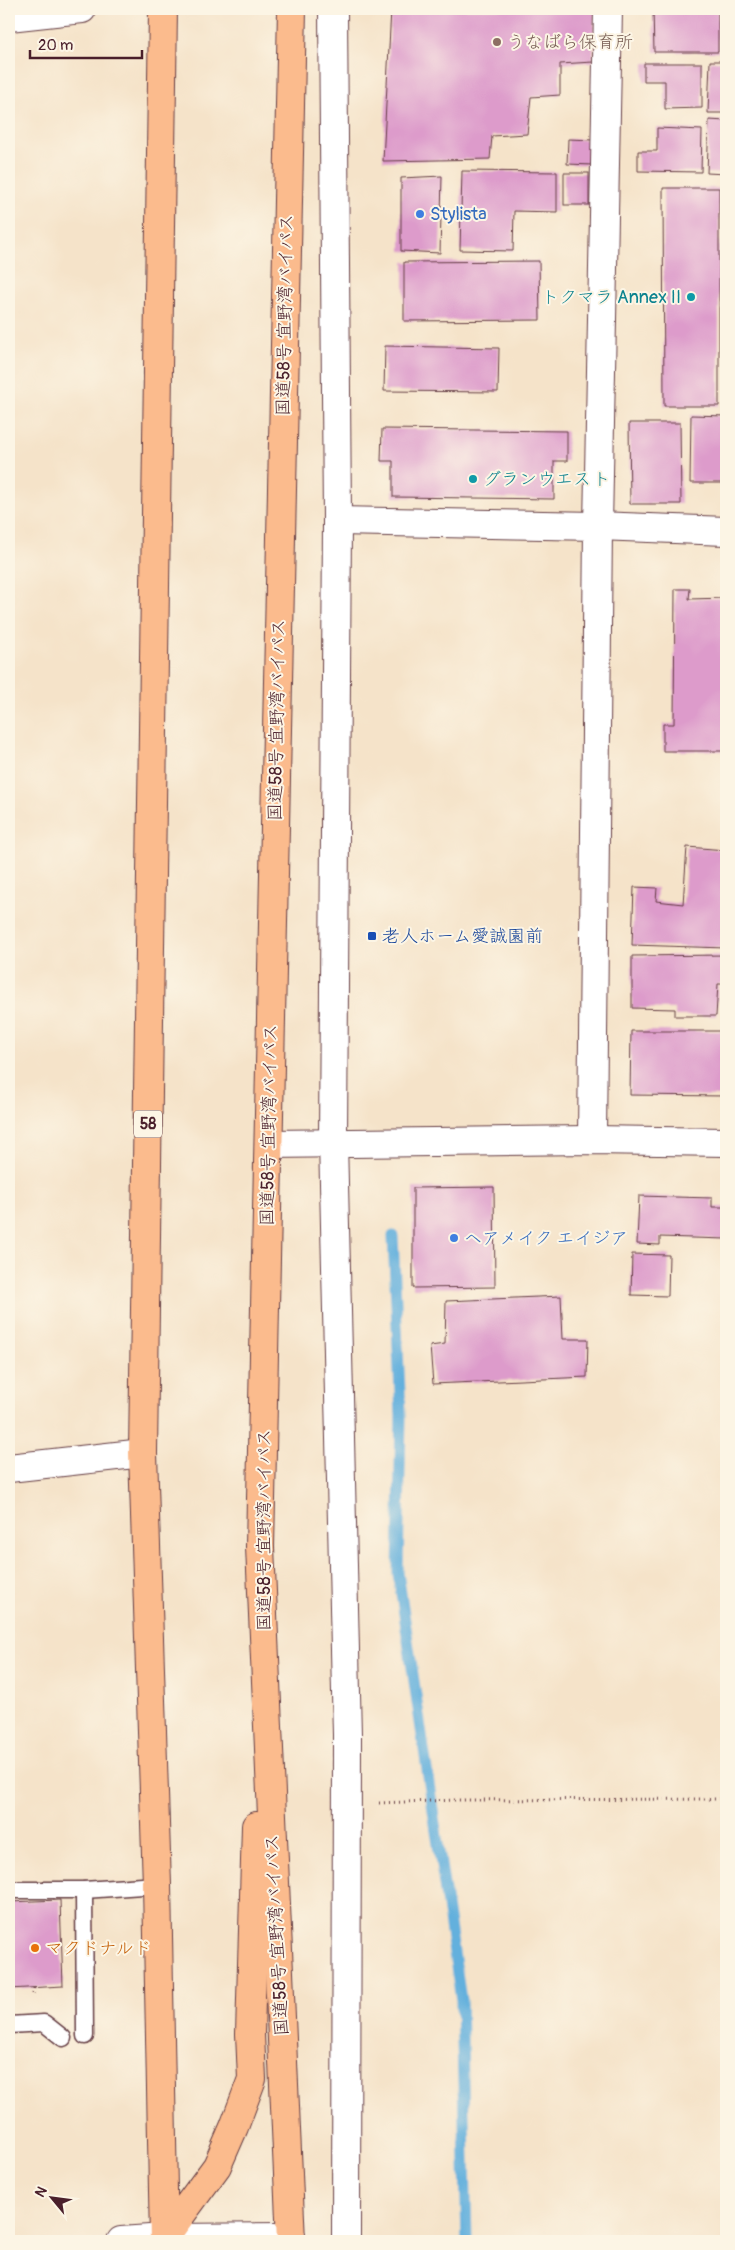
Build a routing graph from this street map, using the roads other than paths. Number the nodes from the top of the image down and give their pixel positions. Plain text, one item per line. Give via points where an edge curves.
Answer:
1 (82, 9) edge
2 (163, 9) edge
3 (292, 9) edge
4 (333, 9) edge
5 (608, 9) edge
6 (9, 17) edge
7 (337, 521) junction
8 (598, 526) junction
9 (726, 531) edge
10 (592, 1140) junction
11 (333, 1141) junction
12 (726, 1142) edge
13 (269, 1144) junction
14 (143, 1453) junction
15 (9, 1468) edge
16 (260, 1548) junction
17 (157, 1885) junction
18 (9, 1890) edge
19 (84, 1890) junction
20 (9, 2025) edge
21 (85, 2036) dead end
22 (63, 2038) dead end
23 (291, 2239) edge
24 (164, 2240) edge
25 (121, 2241) edge
26 (346, 2241) edge

1 - 6 street
2 - 14 highway, 58
3 - 13 highway, 国道58号 宜野湾バイパス
4 - 7 street
5 - 8 street
7 - 8 street
7 - 11 street
8 - 9 street
8 - 10 street
10 - 11 street
10 - 12 street
11 - 13 street
11 - 26 street via 347,1735
13 - 16 highway, 国道58号 宜野湾バイパス
14 - 15 street
14 - 17 highway, 58
16 - 23 highway, 国道58号 宜野湾バイパス
16 - 24 highway via 261,1733 250,2014 252,2079 216,2166
17 - 19 lane
17 - 24 highway, 58
18 - 19 lane
19 - 21 lane
20 - 22 lane via 44,2023
23 - 24 street
24 - 25 street

